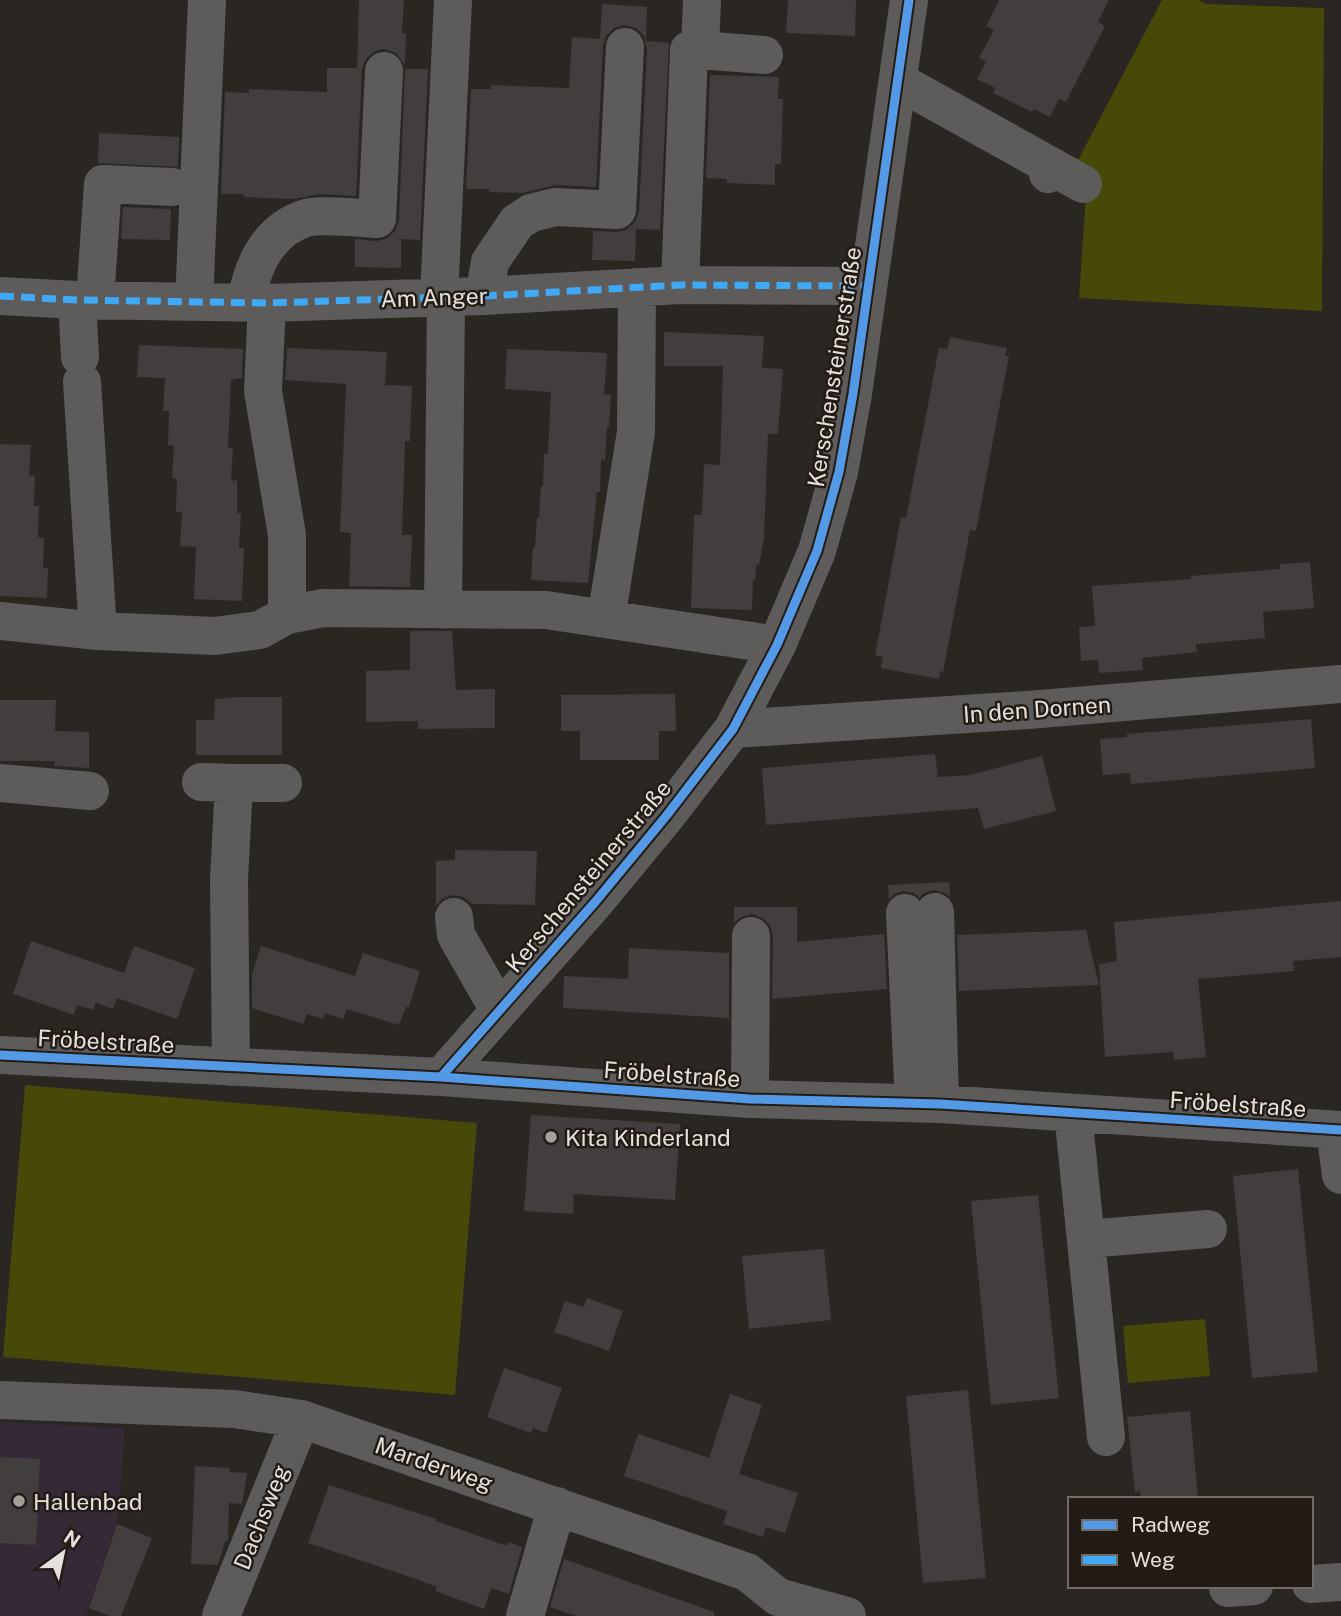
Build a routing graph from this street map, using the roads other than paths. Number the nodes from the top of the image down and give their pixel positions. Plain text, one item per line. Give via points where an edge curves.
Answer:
1 (207, 0) edge
2 (453, 0) edge
3 (702, 0) edge
4 (909, 0) edge
5 (625, 47) dead end
6 (700, 50) junction
7 (764, 55) dead end
8 (384, 71) dead end
9 (890, 104) junction
10 (1060, 174) dead end
11 (172, 187) dead end
12 (680, 285) junction
13 (867, 286) junction
14 (637, 287) junction
15 (0, 296) edge
16 (484, 296) junction
17 (442, 297) junction
18 (86, 300) junction
19 (194, 302) junction
20 (257, 302) junction
21 (443, 610) junction
22 (287, 615) junction
23 (606, 619) junction
24 (0, 621) edge
25 (98, 631) junction
26 (777, 645) junction
27 (1341, 684) edge
28 (733, 729) junction
29 (0, 783) edge
30 (283, 783) dead end
31 (90, 791) dead end
32 (920, 912) dead end
33 (454, 917) dead end
34 (751, 936) dead end
35 (499, 1010) junction
36 (0, 1055) edge
37 (231, 1067) junction
38 (441, 1077) junction
39 (750, 1100) junction
40 (927, 1103) junction
41 (1073, 1113) junction
42 (1338, 1130) edge
43 (1341, 1175) edge
44 (1208, 1229) dead end
45 (1086, 1240) junction
46 (0, 1400) edge
47 (301, 1419) junction
48 (1106, 1437) dead end
49 (557, 1506) junction
50 (1341, 1582) edge
51 (1313, 1584) edge
52 (775, 1606) edge
53 (221, 1616) edge
54 (526, 1616) edge
55 (847, 1616) edge

1 - 19 street
2 - 17 street
3 - 6 street
4 - 9 street, Kerschensteinerstraße
5 - 16 street via 617,210 555,207 517,222 490,262
6 - 7 street
6 - 12 street via 689,50
8 - 20 street via 377,219 308,218 286,228 260,253 250,279
9 - 10 street via 965,125
9 - 13 street, Kerschensteinerstraße
11 - 18 street via 103,184
12 - 13 street, Am Anger
12 - 14 street, Am Anger
13 - 26 street, Kerschensteinerstraße via 839,472 817,551
14 - 16 street, Am Anger
14 - 23 street via 636,432
15 - 18 street, Am Anger
16 - 17 street, Am Anger
17 - 20 street, Am Anger
17 - 21 street
18 - 19 street, Am Anger
18 - 25 street via 81,369
19 - 20 street, Am Anger
20 - 22 street via 263,391 287,535
21 - 22 street via 323,608
21 - 23 street via 546,610
22 - 25 street via 260,630 215,636
23 - 26 street
24 - 25 street
26 - 28 street, Kerschensteinerstraße
27 - 28 street, In den Dornen
28 - 35 street, Kerschensteinerstraße via 667,816
29 - 31 street
30 - 37 street via 217,782 229,880
32 - 40 street
33 - 35 street via 456,935
34 - 39 street
35 - 38 street, Kerschensteinerstraße
36 - 37 street, Fröbelstraße
37 - 38 street, Fröbelstraße
38 - 39 street, Fröbelstraße
39 - 40 street, Fröbelstraße
40 - 41 street, Fröbelstraße
41 - 42 street, Fröbelstraße
41 - 45 street
42 - 43 street
44 - 45 street
45 - 48 street
46 - 47 street, Marderweg via 111,1416 234,1409
47 - 49 street, Marderweg
47 - 53 street, Dachsweg
49 - 52 street, Marderweg via 747,1572
49 - 54 street
50 - 51 street
52 - 55 street, Marderweg

